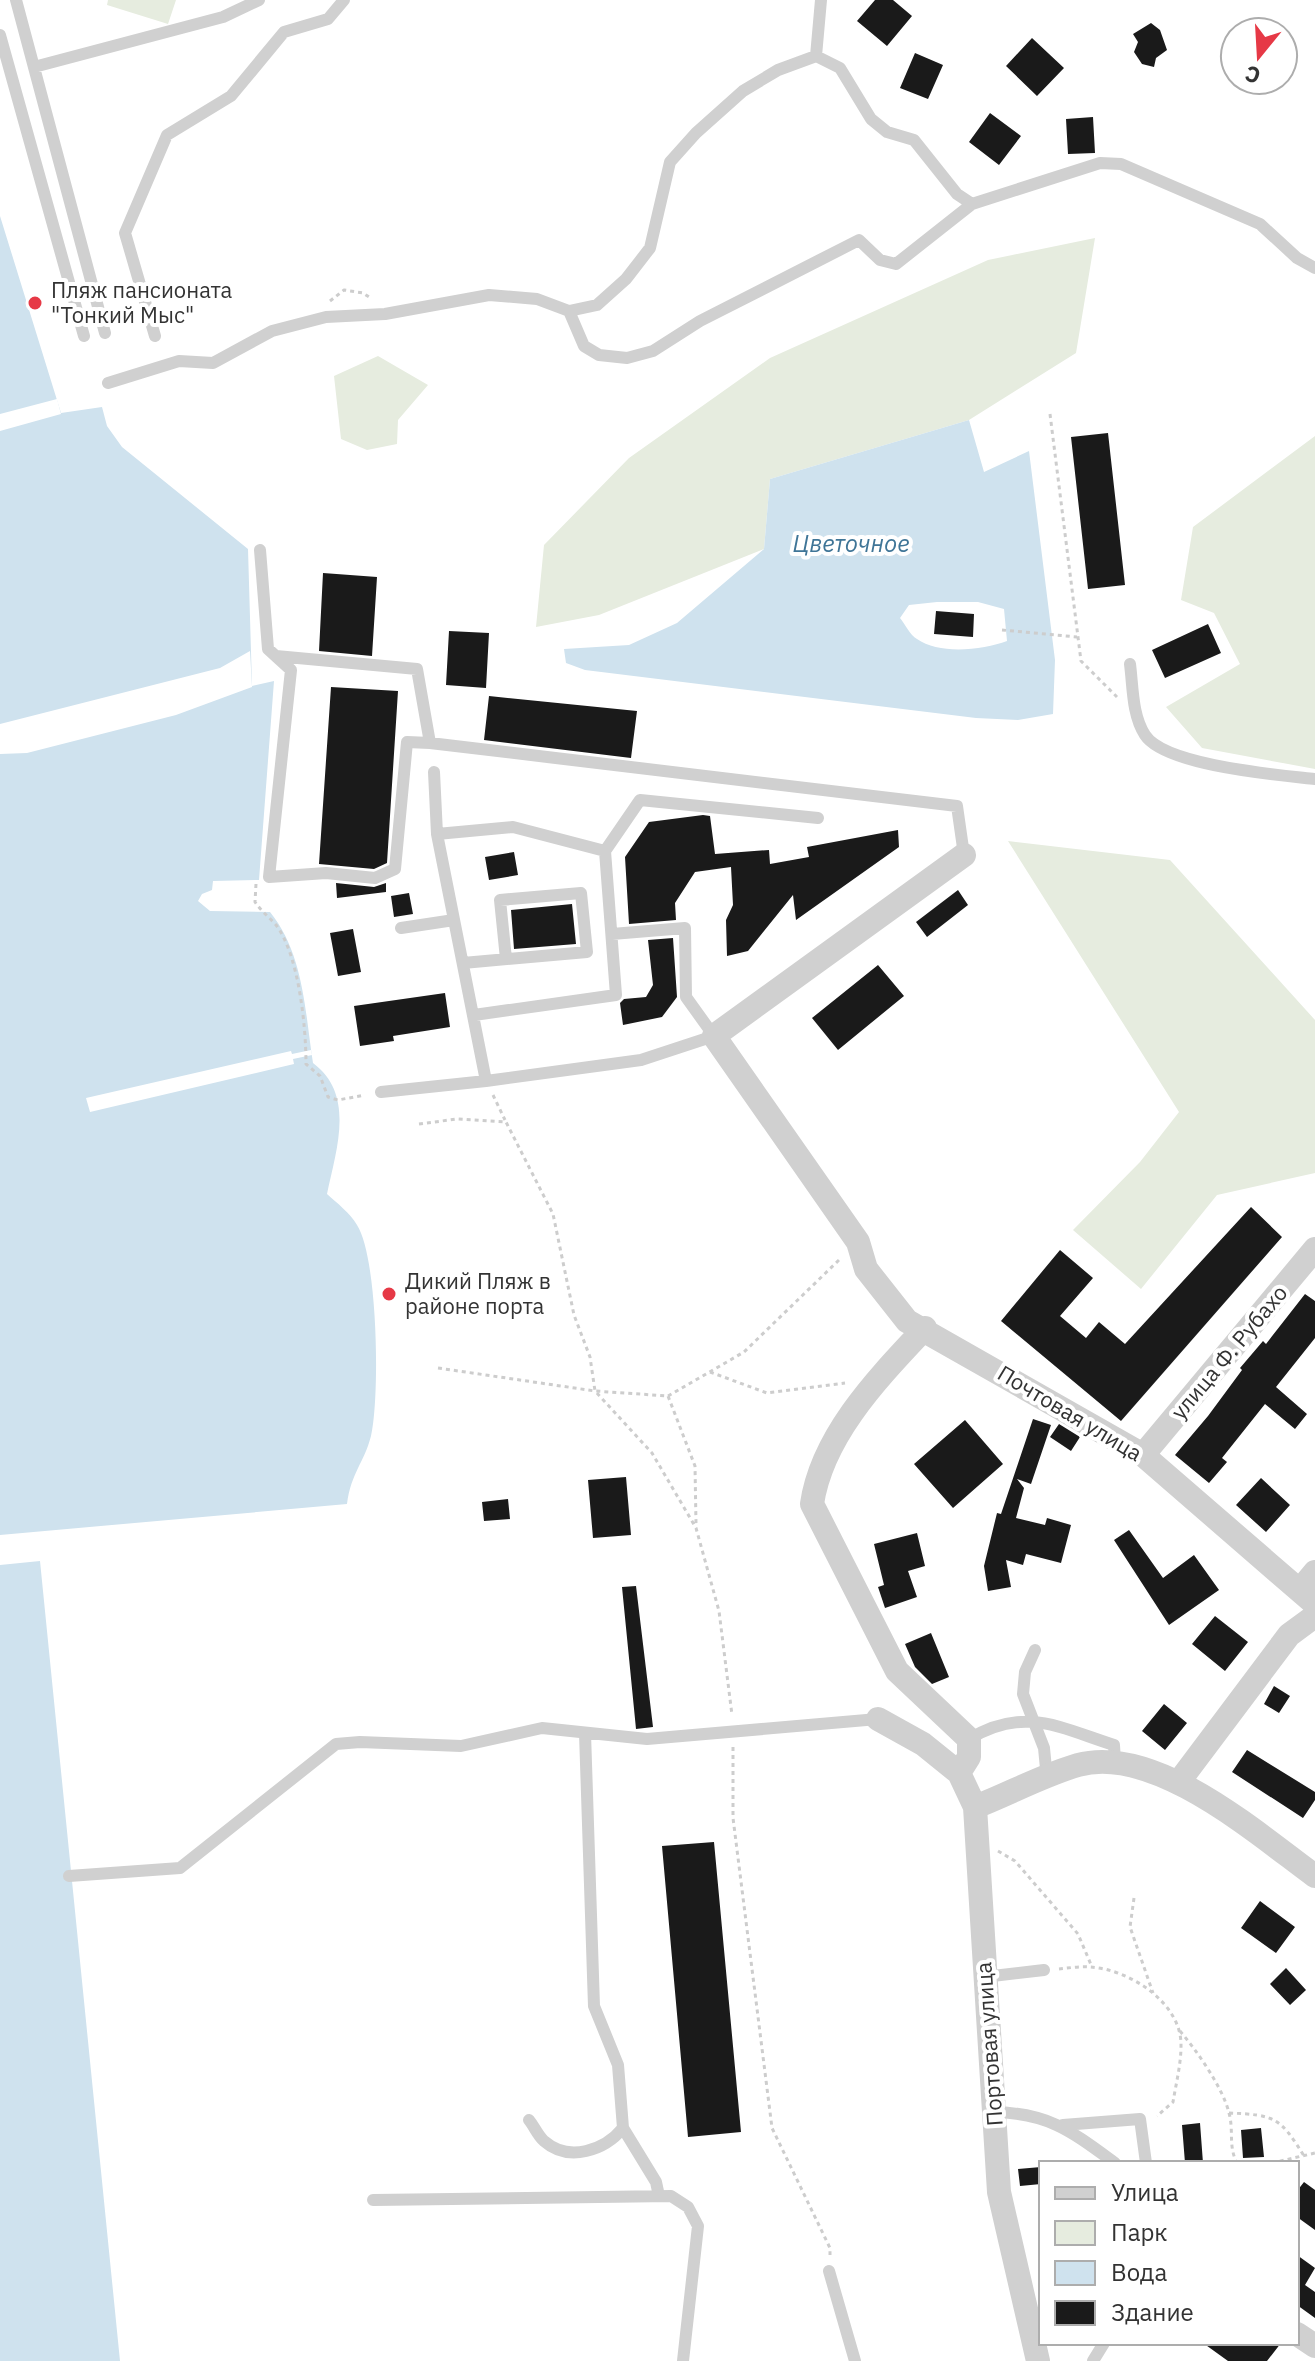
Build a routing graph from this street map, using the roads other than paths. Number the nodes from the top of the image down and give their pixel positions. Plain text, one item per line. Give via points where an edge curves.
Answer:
1 (16, 0) edge
2 (259, 0) edge
3 (344, 0) edge
4 (821, 0) edge
5 (0, 35) edge
6 (816, 56) junction
7 (34, 67) junction
8 (972, 204) junction
9 (1315, 268) edge
10 (569, 311) junction
11 (105, 333) dead end
12 (84, 336) dead end
13 (155, 336) dead end
14 (108, 383) dead end
15 (260, 550) dead end
16 (276, 656) junction
17 (1130, 664) dead end
18 (430, 743) junction
19 (434, 772) dead end
20 (1315, 779) edge
21 (818, 818) dead end
22 (437, 834) junction
23 (605, 851) junction
24 (964, 855) joint
25 (454, 920) junction
26 (401, 928) dead end
27 (612, 934) junction
28 (506, 959) junction
29 (463, 963) junction
30 (474, 1015) junction
31 (714, 1036) junction
32 (486, 1081) junction
33 (381, 1092) road end
34 (1315, 1249) edge
35 (925, 1328) junction
36 (1143, 1455) junction
37 (1310, 1589) edge
38 (1315, 1616) edge
39 (1035, 1650) dead end
40 (878, 1719) joint
41 (1035, 1719) junction
42 (585, 1733) junction
43 (969, 1739) junction
44 (1115, 1761) junction
45 (959, 1773) junction
46 (1047, 1779) junction
47 (1178, 1783) junction
48 (975, 1807) junction
49 (69, 1876) dead end
50 (1315, 1876) edge
51 (1044, 1970) road end
52 (984, 1977) junction
53 (993, 2112) junction
54 (529, 2120) dead end
55 (1063, 2125) junction
56 (623, 2128) junction
57 (1112, 2161) edge
58 (1146, 2161) edge
59 (659, 2196) junction
60 (373, 2200) dead end
61 (829, 2271) road end
62 (1033, 2300) edge
63 (683, 2361) edge
64 (855, 2361) edge
65 (1038, 2361) edge

1 - 7 lane
2 - 7 lane via 223,17
3 - 13 lane via 328,19 284,32 231,96 167,135 125,233
4 - 6 lane
5 - 12 lane
6 - 8 lane via 840,68 871,119 887,132 914,140 957,194
6 - 10 lane via 743,91 696,133 670,162 650,248 597,305
7 - 11 lane
8 - 9 lane via 1100,163 1121,164 1260,224
8 - 10 lane via 896,264 880,260 859,240 700,321 653,351 627,358 599,355 584,346
10 - 14 lane via 537,299 489,295 385,314 326,317 272,331 213,363 179,361
15 - 16 lane via 268,649
16 - 18 lane via 417,669
16 - 18 lane via 291,670 269,877 326,873 375,878 395,869 407,742
17 - 20 lane via 1136,717 1147,739 1176,754 1227,768
18 - 24 lane via 957,806
19 - 22 lane
21 - 23 lane via 640,800
22 - 23 lane via 513,827
22 - 25 lane
23 - 27 lane
24 - 31 street
25 - 26 lane
25 - 29 lane
27 - 30 lane via 616,995
27 - 31 lane via 685,928 686,997
28 - 28 lane via 587,952 581,893 500,900
28 - 29 lane
29 - 30 lane
30 - 32 lane
31 - 32 lane via 641,1060
31 - 35 street, Почтовая улица via 858,1242 866,1269 894,1308
32 - 33 lane
34 - 36 street, улица Ф. Рубахо
35 - 36 street, Почтовая улица
35 - 43 street via 877,1380 816,1475 812,1504 897,1671
36 - 37 street, Почтовая улица
38 - 47 street via 1289,1635
39 - 41 lane via 1023,1694
40 - 42 lane via 647,1739
40 - 45 street, Портовая улица via 923,1744
41 - 43 lane via 990,1726
41 - 44 lane via 1114,1745
41 - 46 lane
42 - 49 lane via 542,1728 461,1746 336,1744 180,1868
42 - 56 lane via 594,2006 618,2065
43 - 45 street via 969,1757
44 - 46 street via 1078,1765
44 - 47 street
45 - 48 street, Портовая улица
46 - 48 street
47 - 50 street
48 - 52 street, Портовая улица
51 - 52 lane
52 - 53 street, Портовая улица
53 - 55 lane via 1028,2113
53 - 62 street, Портовая улица via 999,2192
54 - 56 lane via 545,2142 565,2150 593,2151
55 - 57 lane
55 - 58 lane via 1140,2119
56 - 59 lane
59 - 60 lane
59 - 63 lane via 671,2196 688,2207 698,2226
61 - 64 lane
62 - 65 street, Портовая улица

